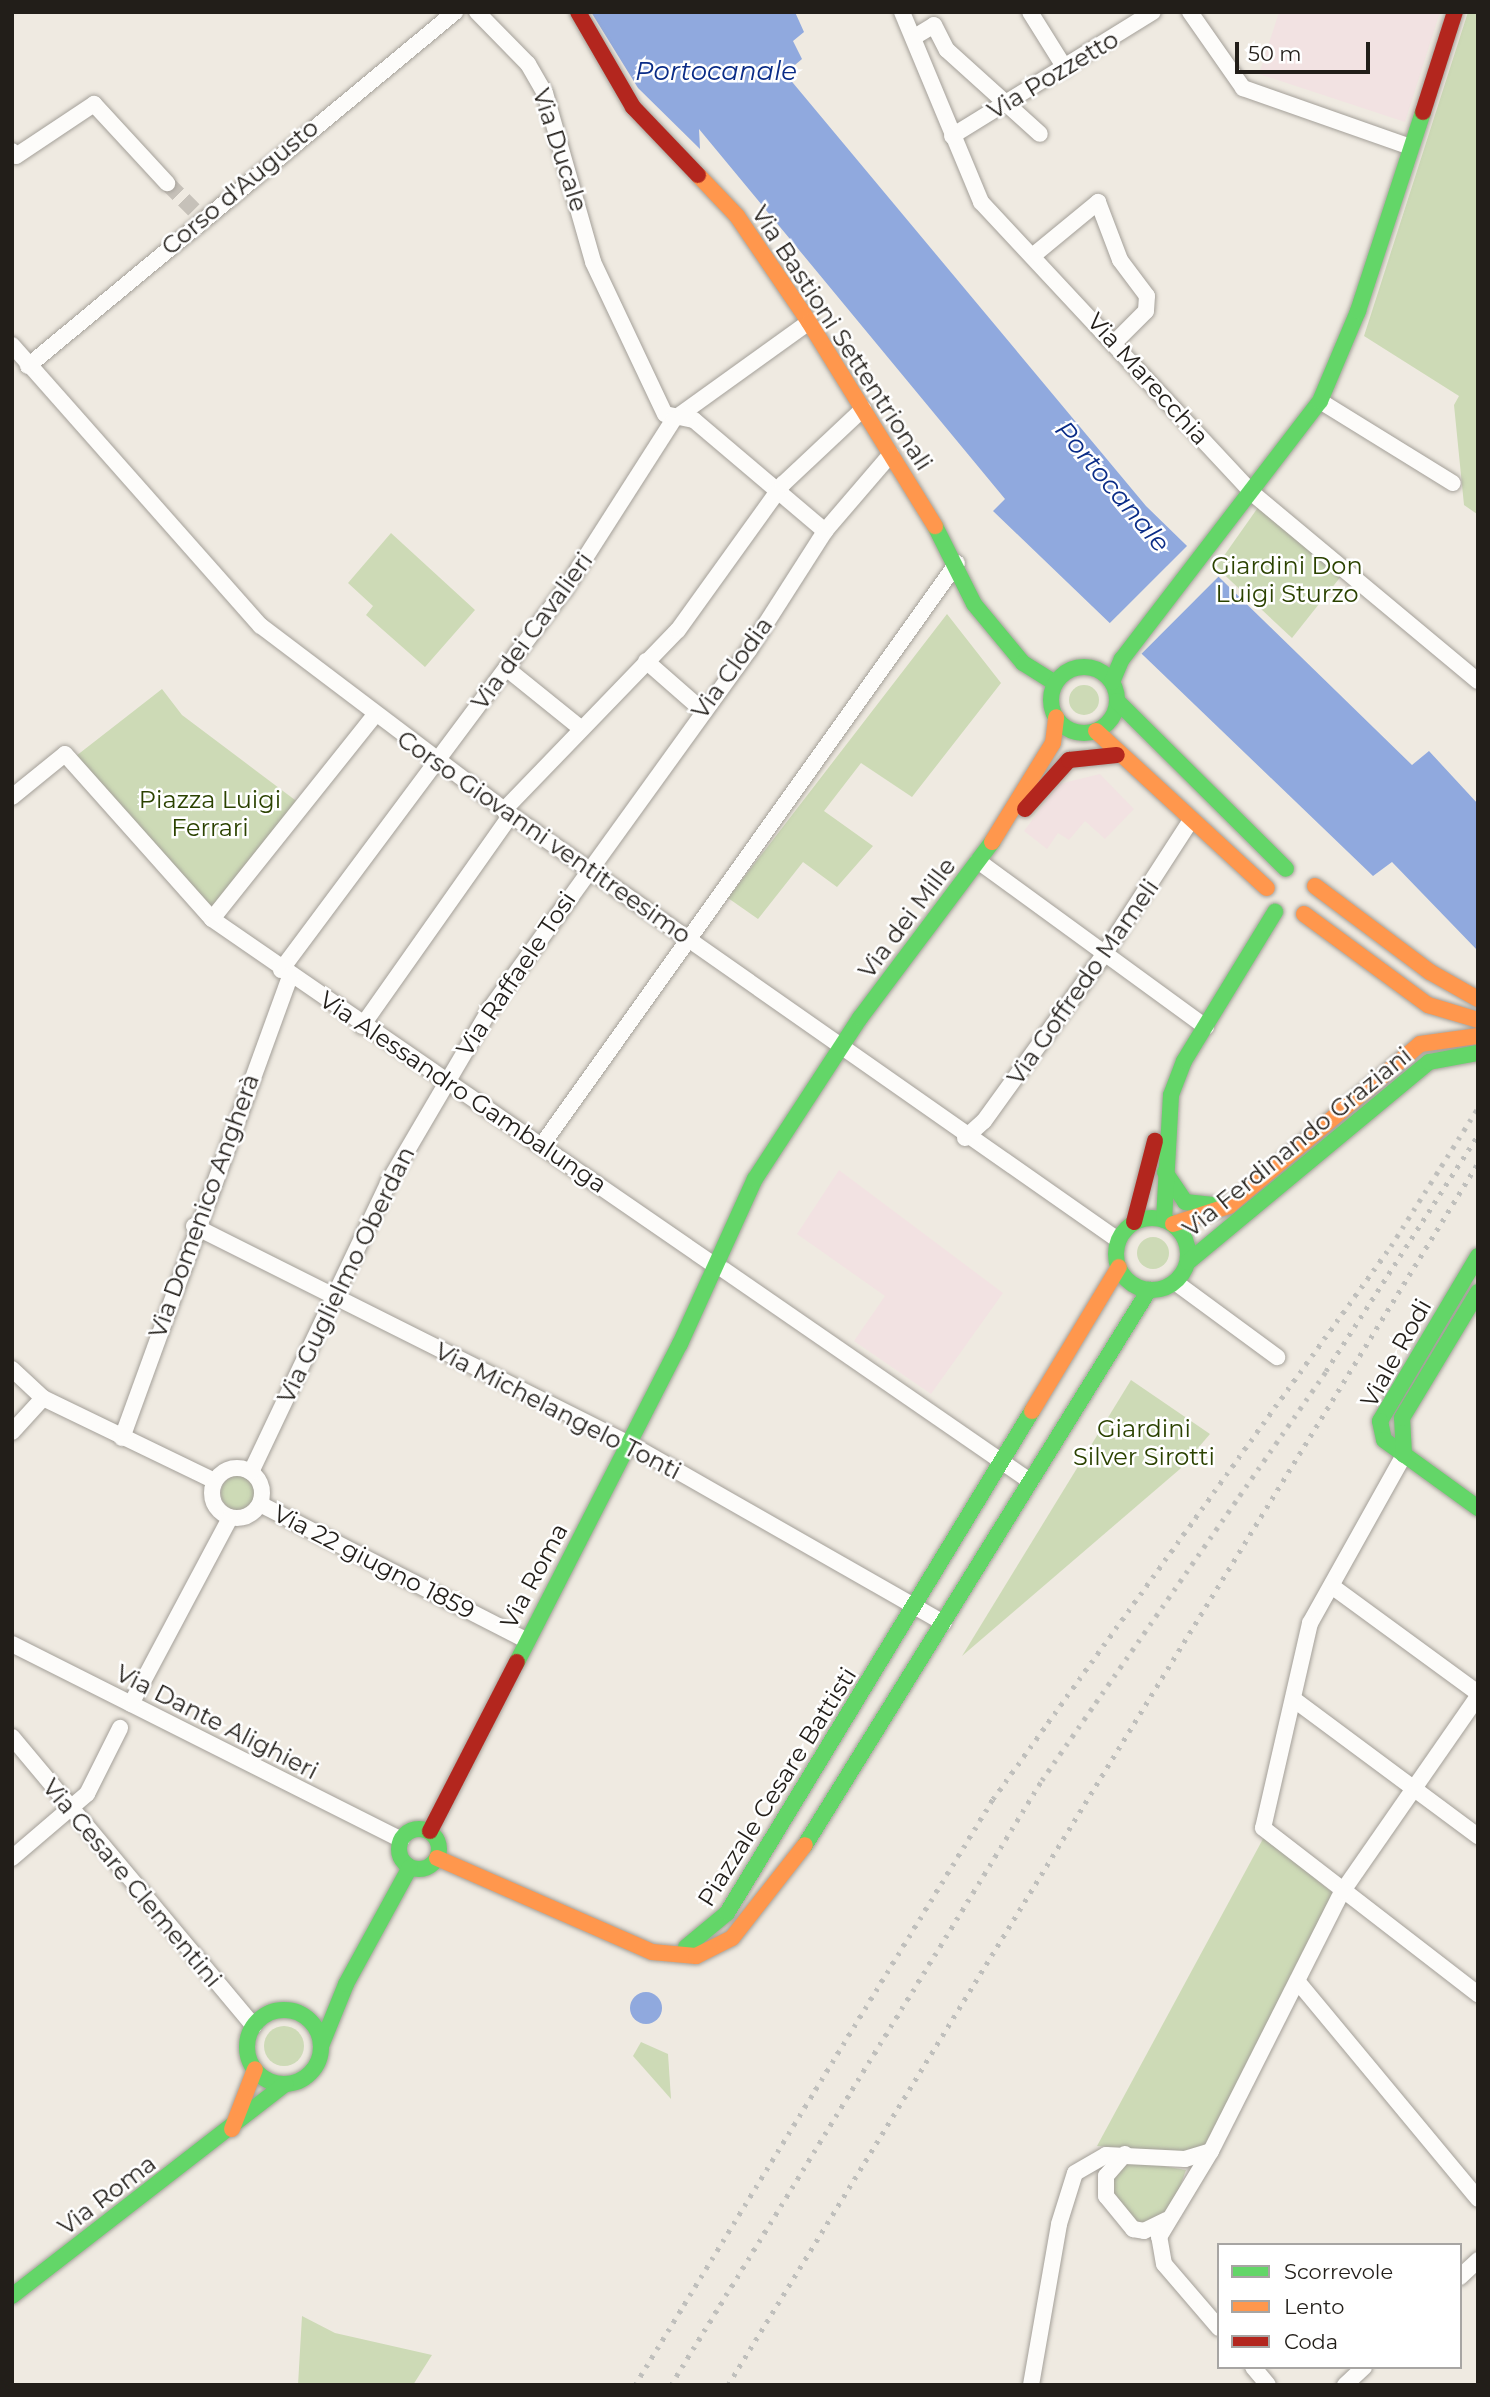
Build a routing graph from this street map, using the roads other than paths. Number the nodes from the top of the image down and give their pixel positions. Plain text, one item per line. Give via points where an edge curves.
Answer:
1 (455, 12) edge
2 (477, 12) edge
3 (578, 12) edge
4 (902, 12) edge
5 (1030, 12) edge
6 (1153, 12) edge
7 (1190, 12) edge
8 (1455, 12) edge
9 (916, 36) junction
10 (1065, 68) junction
11 (1009, 101) junction
12 (1040, 134) dead end
13 (952, 136) junction
14 (1411, 146) junction
15 (14, 153) edge
16 (167, 183) tunnel mouth
17 (1035, 254) junction
18 (809, 322) junction
19 (1115, 342) junction
20 (12, 345) edge
21 (28, 366) junction
22 (1320, 401) junction
23 (863, 409) junction
24 (674, 419) junction
25 (891, 454) junction
26 (880, 472) junction
27 (903, 472) junction
28 (1453, 483) dead end
29 (779, 490) junction
30 (1251, 492) junction
31 (825, 531) junction
32 (957, 563) junction
33 (1122, 659) junction
34 (646, 661) junction
35 (1092, 667) junction
36 (506, 668) junction
37 (1478, 681) edge
38 (1112, 682) junction
39 (1055, 683) junction
40 (1117, 701) junction
41 (702, 710) junction
42 (374, 716) junction
43 (1056, 717) junction
44 (579, 727) junction
45 (1089, 732) junction
46 (1117, 755) junction
47 (436, 761) junction
48 (12, 797) edge
49 (508, 812) junction
50 (1011, 817) junction
51 (1191, 820) junction
52 (978, 861) junction
53 (587, 869) junction
54 (1286, 869) junction
55 (1315, 886) junction
56 (1267, 888) junction
57 (1275, 912) junction
58 (1304, 914) junction
59 (212, 919) junction
60 (687, 938) junction
61 (1105, 953) junction
62 (285, 973) junction
63 (1414, 996) junction
64 (1478, 999) edge
65 (1478, 1020) edge
66 (362, 1027) junction
67 (1206, 1027) junction
68 (1478, 1037) edge
69 (1420, 1044) junction
70 (840, 1048) junction
71 (1478, 1053) edge
72 (446, 1079) junction
73 (1165, 1120) junction
74 (965, 1138) junction
75 (544, 1142) junction
76 (1162, 1164) junction
77 (1229, 1206) junction
78 (1134, 1222) junction
79 (1168, 1222) junction
80 (194, 1226) junction
81 (1118, 1240) junction
82 (1478, 1256) edge
83 (1188, 1262) junction
84 (719, 1267) junction
85 (1119, 1267) junction
86 (1175, 1282) junction
87 (1149, 1290) junction
88 (1478, 1292) edge
89 (332, 1299) junction
90 (1277, 1357) dead end
91 (12, 1369) edge
92 (43, 1398) junction
93 (12, 1432) edge
94 (122, 1437) junction
95 (629, 1444) junction
96 (1404, 1455) junction
97 (1001, 1463) junction
98 (251, 1472) junction
99 (215, 1481) junction
100 (1030, 1481) junction
101 (260, 1504) junction
102 (1478, 1508) edge
103 (230, 1518) junction
104 (1333, 1587) junction
105 (916, 1605) junction
106 (944, 1623) junction
107 (526, 1640) junction
108 (12, 1644) edge
109 (1478, 1695) edge
110 (1296, 1701) junction
111 (131, 1704) junction
112 (120, 1728) dead end
113 (12, 1737) edge
114 (1412, 1788) junction
115 (71, 1810) junction
116 (430, 1831) junction
117 (1478, 1836) edge
118 (401, 1840) junction
119 (12, 1858) edge
120 (437, 1858) junction
121 (410, 1867) junction
122 (1342, 1892) junction
123 (652, 1952) junction
124 (1298, 1982) junction
125 (346, 1984) junction
126 (1478, 1994) edge
127 (295, 2012) junction
128 (254, 2026) junction
129 (321, 2046) junction
130 (255, 2069) junction
131 (285, 2084) junction
132 (231, 2132) junction
133 (1211, 2151) junction
134 (1125, 2154) junction
135 (1185, 2159) junction
136 (1194, 2180) junction
137 (1478, 2199) edge
138 (1174, 2214) junction
139 (1478, 2260) edge
140 (1462, 2275) edge
141 (12, 2296) edge
142 (1217, 2326) edge
143 (1255, 2369) edge
144 (1362, 2369) edge
145 (1031, 2385) edge
146 (1268, 2385) edge
147 (1345, 2385) edge

1 - 21 street, Corso d'Augusto via 199,215
2 - 24 street, Via Ducale via 528,64 545,93 593,262 649,388
3 - 18 street, Via Bastioni Settentrionali via 633,107 737,216
4 - 9 street, Via Marecchia
5 - 10 street
6 - 10 street, Via Pozzetto
7 - 14 street via 1237,83
8 - 14 street
9 - 11 street via 934,25 964,67
9 - 13 street, Via Marecchia
10 - 11 street, Via Pozzetto
11 - 12 street
11 - 13 street, Via Pozzetto
13 - 17 street, Via Marecchia via 981,202
14 - 22 street via 1358,311
15 - 16 street via 94,104
17 - 19 street, Via Marecchia
17 - 19 street via 1098,202 1120,260 1147,296 1146,311
18 - 23 street, Via Bastioni Settentrionali
18 - 24 street, Via dei Cavalieri
19 - 30 street, Via Marecchia
20 - 21 street, Corso Giovanni ventitreesimo
21 - 42 street, Corso Giovanni ventitreesimo via 252,619
22 - 28 street
22 - 30 street
23 - 25 street, Via Bastioni Settentrionali
23 - 29 street
24 - 29 street via 694,420
24 - 36 street, Via dei Cavalieri via 649,466
25 - 26 street, Via Clodia
25 - 27 street, Via Bastioni Settentrionali
26 - 27 street
26 - 31 street, Via Clodia
27 - 32 street, Via Bastioni Settentrionali
29 - 31 street
29 - 34 street via 678,630
30 - 33 street via 1209,553
30 - 37 street, Via Marecchia
31 - 41 street, Via Clodia via 749,650
32 - 39 street, Via Bastioni Settentrionali via 992,626 1023,663
32 - 60 street
33 - 35 street
33 - 38 street
34 - 41 street
34 - 44 street
35 - 38 street
35 - 39 street via 1071,669
36 - 44 street
36 - 47 street, Via dei Cavalieri
38 - 40 street
39 - 43 street
40 - 45 street via 1111,720
40 - 54 street
41 - 53 street, Via Clodia
42 - 47 street, Corso Giovanni ventitreesimo
42 - 59 street
43 - 45 street
43 - 50 street, Via dei Mille via 1053,743
44 - 49 street
45 - 46 street
45 - 50 street, Via dei Mille
46 - 50 street, Via dei Mille via 1091,752 1069,761 1033,805
46 - 51 street
47 - 49 street, Corso Giovanni ventitreesimo
47 - 62 street, Via dei Cavalieri
48 - 59 street via 65,754
49 - 53 street, Corso Giovanni ventitreesimo
49 - 66 street
50 - 52 street, Via dei Mille
51 - 56 street
51 - 61 street, Via Goffredo Mameli
52 - 61 street
52 - 70 street, Via dei Mille
53 - 60 street, Corso Giovanni ventitreesimo
53 - 72 street, Via Raffaele Tosi
54 - 55 street via 1303,871
54 - 56 street
55 - 58 street via 1314,901
55 - 64 street via 1430,972
56 - 57 street
57 - 58 street via 1289,918
57 - 67 street
58 - 63 street
59 - 62 street, Via Alessandro Gambalunga
60 - 70 street, Corso Giovanni ventitreesimo
60 - 75 street
61 - 67 street
61 - 74 street, Via Goffredo Mameli via 984,1121
62 - 66 street, Via Alessandro Gambalunga
62 - 80 street, Via Domenico Angherà
63 - 65 street
63 - 69 street via 1423,1011
66 - 72 street, Via Alessandro Gambalunga
67 - 73 street via 1184,1062
68 - 69 street, Via Ferdinando Graziani
69 - 77 street, Via Ferdinando Graziani
70 - 74 street, Corso Giovanni ventitreesimo
70 - 84 street, Via Roma via 776,1151
71 - 83 street, Via Ferdinando Graziani via 1429,1062
72 - 75 street, Via Alessandro Gambalunga
72 - 89 street, Via Guglielmo Oberdan
73 - 76 street
73 - 78 street
74 - 81 street, Corso Giovanni ventitreesimo
75 - 84 street, Via Alessandro Gambalunga
76 - 77 street via 1171,1190 1185,1202
76 - 79 street
77 - 79 street, Via Ferdinando Graziani
78 - 79 street
78 - 81 street
79 - 83 street via 1185,1238
80 - 89 street, Via Michelangelo Tonti
80 - 94 street, Via Domenico Angherà
81 - 85 street
82 - 96 street, Viale Rodi via 1380,1421 1384,1440
83 - 86 street
84 - 95 street, Via Roma
84 - 97 street, Via Alessandro Gambalunga
85 - 87 street via 1130,1283
85 - 97 street, Piazzale Cesare Battisti
86 - 87 street
86 - 90 street
87 - 100 street, Piazzale Cesare Battisti
88 - 96 street, Viale Rodi via 1402,1418
89 - 95 street, Via Michelangelo Tonti
89 - 98 street, Via Guglielmo Oberdan
91 - 92 street
92 - 93 street
92 - 94 street
94 - 99 street
95 - 105 street, Via Michelangelo Tonti
95 - 107 street, Via Roma
96 - 102 street
96 - 104 street
97 - 100 street
97 - 105 street, Piazzale Cesare Battisti
98 - 99 street via 227,1470
98 - 101 street via 262,1490
99 - 103 street via 216,1507
100 - 106 street, Piazzale Cesare Battisti
101 - 103 street via 244,1518
101 - 107 street, Via 22 giugno 1859
103 - 111 street
104 - 109 street
104 - 110 street via 1310,1623
105 - 106 street
105 - 123 street, Piazzale Cesare Battisti via 714,1930 696,1944
106 - 123 street, Piazzale Cesare Battisti via 763,1907 732,1938 695,1956
107 - 116 street, Via Roma
108 - 111 street, Via Dante Alighieri
109 - 114 street
110 - 114 street
110 - 122 street via 1263,1828
111 - 118 street, Via Dante Alighieri
112 - 115 street via 87,1794
113 - 115 street, Via Cesare Clementini
114 - 117 street
114 - 122 street
115 - 119 street
115 - 128 street, Via Cesare Clementini
116 - 118 street via 410,1830
116 - 120 street via 439,1846
118 - 121 street via 401,1859
120 - 121 street via 428,1867
120 - 123 street
121 - 125 street
122 - 124 street
122 - 126 street
124 - 133 street
124 - 137 street
125 - 127 street via 319,2006
125 - 129 street
127 - 128 street via 272,2012
127 - 129 street via 314,2025
128 - 130 street via 248,2048
129 - 131 street via 315,2068
130 - 131 street
130 - 132 street
131 - 132 street, Via Roma
132 - 141 street, Via Roma
133 - 135 street
133 - 136 street
134 - 135 street
134 - 138 street via 1106,2176 1106,2196 1133,2228 1144,2231
134 - 145 street via 1090,2161 1075,2173 1059,2224
135 - 136 street
136 - 138 street
138 - 142 street via 1159,2237 1164,2264
139 - 140 street
143 - 146 street
144 - 147 street

